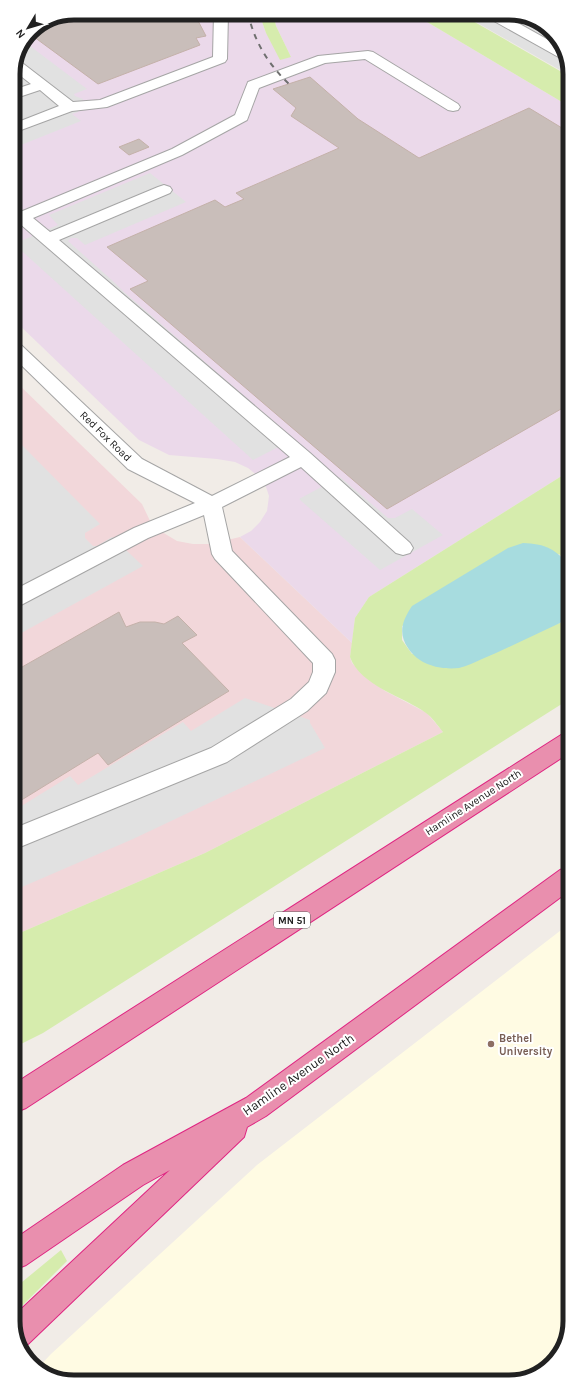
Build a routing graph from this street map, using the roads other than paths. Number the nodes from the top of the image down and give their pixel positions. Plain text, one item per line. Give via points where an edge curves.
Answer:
1 (221, 20) edge
2 (503, 20) edge
3 (557, 51) edge
4 (20, 68) edge
5 (41, 84) junction
6 (20, 92) edge
7 (70, 107) junction
8 (452, 107) dead end
9 (20, 127) edge
10 (164, 190) dead end
11 (20, 218) edge
12 (20, 220) edge
13 (48, 239) junction
14 (20, 354) edge
15 (303, 458) junction
16 (212, 504) junction
17 (403, 548) dead end
18 (20, 595) edge
19 (563, 744) edge
20 (20, 837) edge
21 (563, 881) edge
22 (22, 1090) edge
23 (256, 1106) junction
24 (20, 1252) edge
25 (21, 1329) edge

1 - 7 street via 220,59 102,104
2 - 3 street
4 - 5 street
5 - 6 street
5 - 7 street
7 - 9 street
8 - 11 street via 368,55 323,59 253,85 242,117 177,152
10 - 13 street
12 - 13 street
13 - 15 street
14 - 16 street, Red Fox Road via 135,464
15 - 16 street
15 - 17 street
16 - 18 street via 141,533
16 - 20 street via 222,554 324,660 324,672 318,687 299,705 219,755
19 - 22 highway, Hamline Avenue North / MN 51
21 - 23 highway, Hamline Avenue North
23 - 24 highway, Hamline Avenue North via 133,1175
23 - 25 highway

